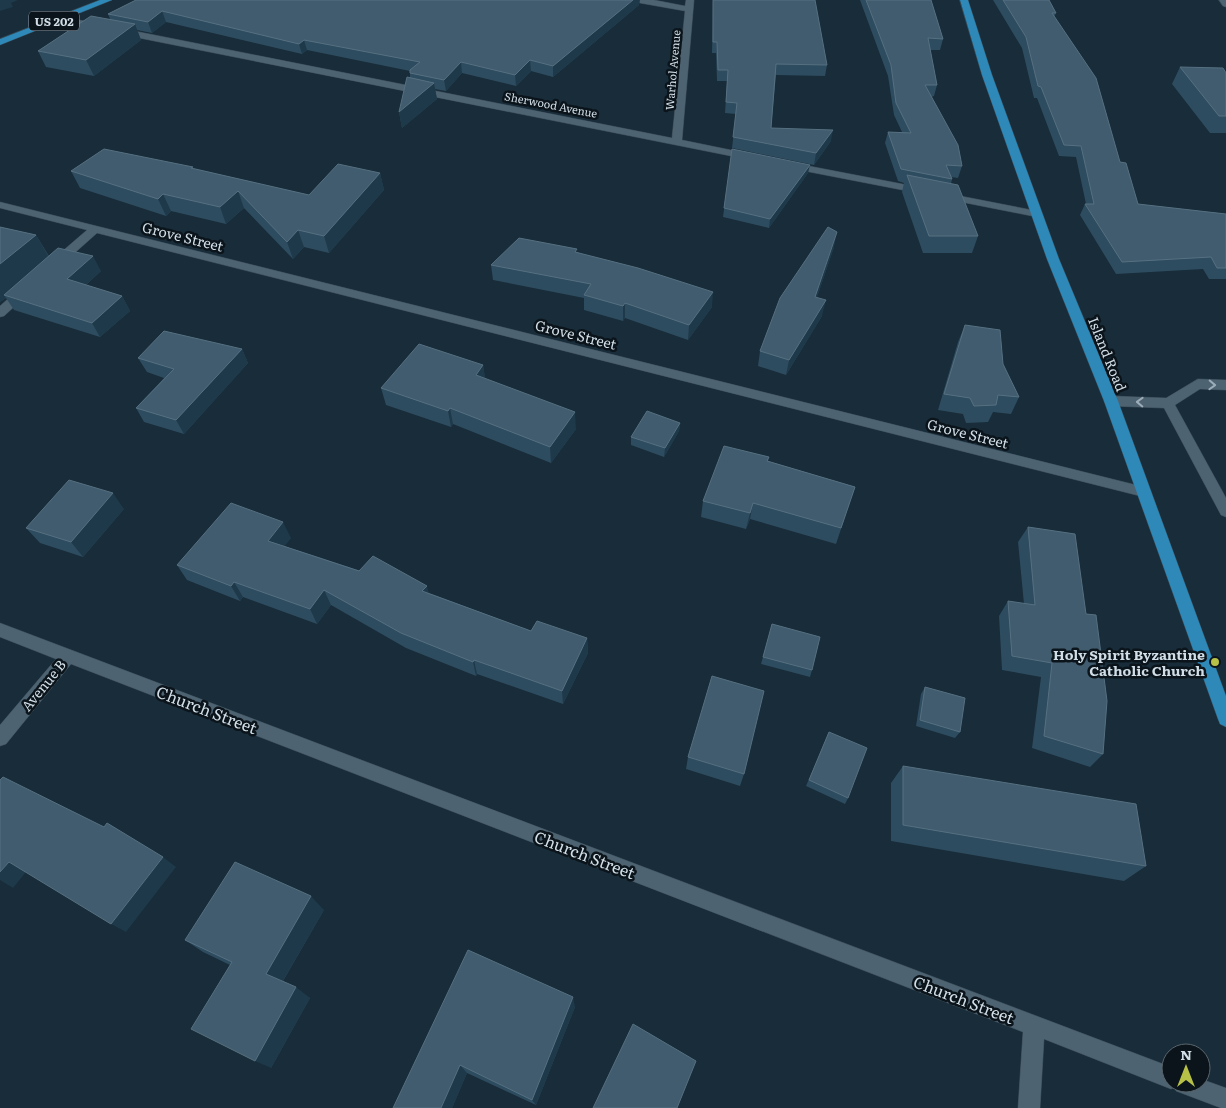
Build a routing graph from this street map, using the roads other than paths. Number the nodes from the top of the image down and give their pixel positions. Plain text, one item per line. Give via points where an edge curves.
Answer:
1 (108, 0) edge
2 (640, 0) edge
3 (964, 0) edge
4 (1223, 0) edge
5 (689, 4) edge
6 (1226, 4) edge
7 (59, 19) junction
8 (0, 42) edge
9 (677, 142) junction
10 (0, 205) edge
11 (1037, 214) junction
12 (95, 229) junction
13 (49, 269) edge
14 (35, 282) edge
15 (0, 313) edge
16 (1226, 385) edge
17 (1111, 401) junction
18 (1168, 403) junction
19 (1144, 492) junction
20 (1226, 511) edge
21 (0, 630) edge
22 (68, 656) junction
23 (1226, 719) edge
24 (0, 738) edge
25 (1034, 1026) junction
26 (1161, 1074) edge
27 (1210, 1093) edge
28 (1226, 1099) edge
29 (1029, 1108) edge

1 - 7 main road, US 202
2 - 5 street
3 - 11 main road, Island Road
4 - 6 street
5 - 9 street, Warhol Avenue
7 - 8 main road, US 202
7 - 9 street, Sherwood Avenue
9 - 11 street, Sherwood Avenue
10 - 12 street, Grove Street
11 - 17 main road, Island Road
12 - 13 street
12 - 19 street, Grove Street
14 - 15 street
18 -> 16 street via 1198,384
18 -> 17 street
17 - 19 main road, Island Road
18 - 20 street
19 - 23 main road, Island Road
21 - 22 street, Church Street
22 - 24 street, Avenue B
22 - 25 street, Church Street
25 - 26 street, Church Street
25 - 29 street
27 - 28 street

